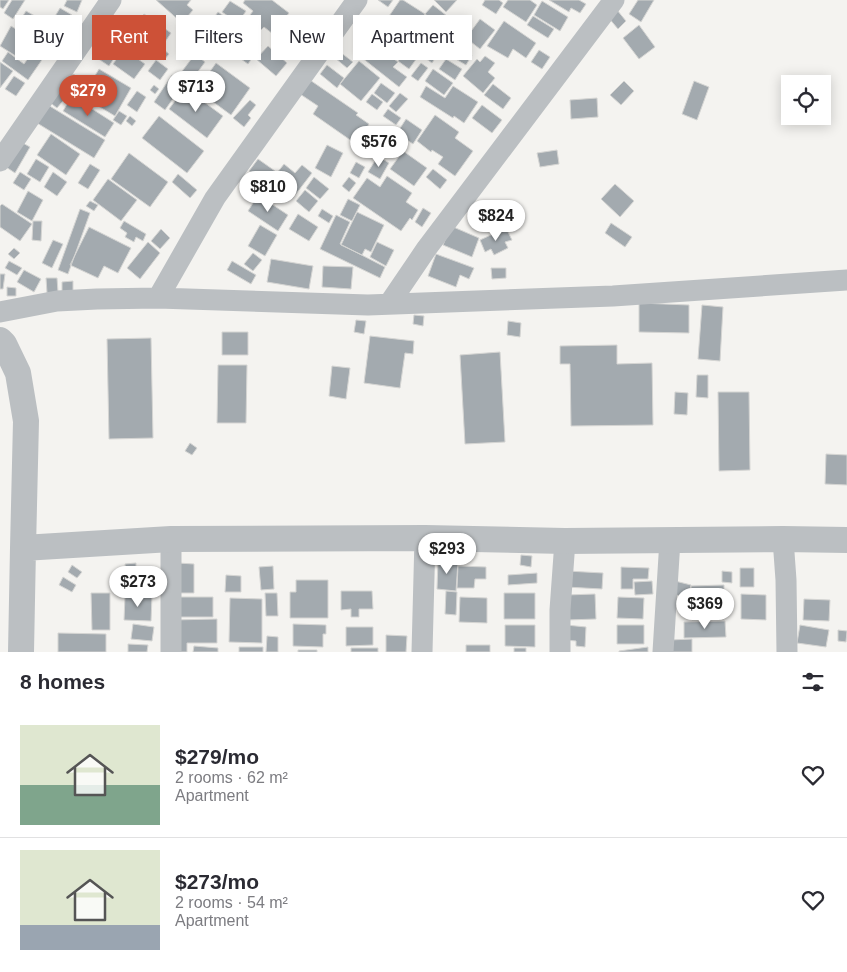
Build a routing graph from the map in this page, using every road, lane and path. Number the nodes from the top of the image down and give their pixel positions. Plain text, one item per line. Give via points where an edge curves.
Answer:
1 (111, 0) edge
2 (357, 0) edge
3 (614, 0) edge
4 (0, 161) edge
5 (847, 280) edge
6 (158, 298) junction
7 (389, 304) junction
8 (0, 312) edge
9 (0, 340) edge
10 (426, 538) junction
11 (171, 539) junction
12 (783, 539) junction
13 (670, 540) junction
14 (847, 540) edge
15 (565, 541) junction
16 (23, 548) junction
17 (21, 652) edge
18 (171, 652) edge
19 (422, 652) edge
20 (560, 652) edge
21 (663, 652) edge
22 (787, 652) edge

1 - 4 street
2 - 6 street via 215,198
3 - 7 street via 426,248
5 - 7 street via 613,296
6 - 7 street
6 - 8 street via 57,301
9 - 16 street via 18,373 26,421
10 - 11 street
10 - 15 street
10 - 19 street
11 - 16 street
11 - 18 street
12 - 13 street
12 - 14 street
12 - 22 street
13 - 15 street
13 - 21 street
15 - 20 street
16 - 17 street

